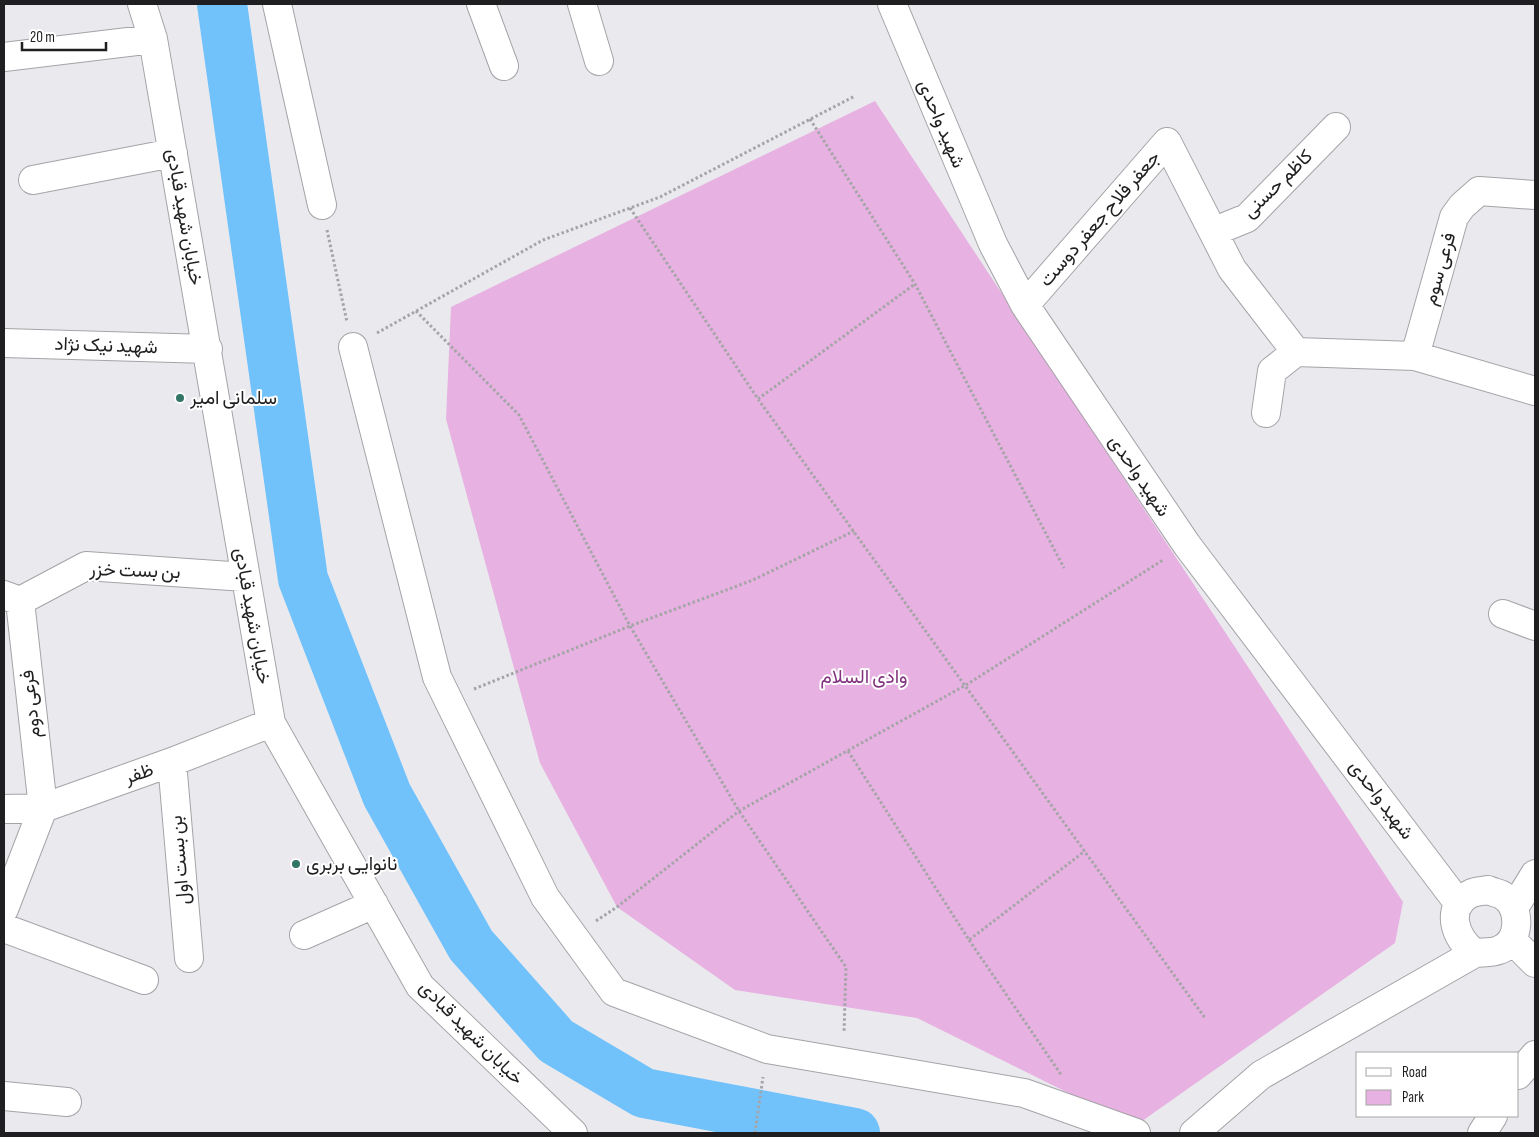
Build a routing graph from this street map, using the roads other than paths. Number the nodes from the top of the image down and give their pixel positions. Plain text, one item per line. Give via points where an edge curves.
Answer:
1 (142, 4) edge
2 (277, 4) edge
3 (481, 4) edge
4 (582, 4) edge
5 (894, 4) edge
6 (153, 39) junction
7 (4, 57) edge
8 (599, 61) dead end
9 (504, 66) dead end
10 (1336, 127) dead end
11 (173, 153) junction
12 (33, 180) dead end
13 (1535, 195) edge
14 (322, 205) road end
15 (1215, 231) junction
16 (1025, 305) junction
17 (4, 343) edge
18 (353, 347) road end
19 (208, 349) junction
20 (1296, 352) junction
21 (1416, 356) junction
22 (1535, 391) edge
23 (1266, 412) dead end
24 (245, 577) junction
25 (12, 598) edge
26 (1503, 614) dead end
27 (1535, 626) edge
28 (271, 723) junction
29 (172, 762) junction
30 (42, 808) junction
31 (4, 809) edge
32 (1535, 874) edge
33 (374, 904) junction
34 (1460, 904) junction
35 (1514, 908) junction
36 (4, 909) edge
37 (4, 928) edge
38 (304, 935) dead end
39 (1512, 940) junction
40 (1475, 953) junction
41 (189, 958) dead end
42 (1535, 963) edge
43 (144, 980) dead end
44 (1535, 1055) edge
45 (1519, 1074) edge
46 (4, 1096) edge
47 (67, 1102) dead end
48 (1491, 1117) edge
49 (573, 1133) edge
50 (1136, 1133) edge
51 (1194, 1133) edge
52 (1482, 1133) edge

1 - 6 street, خیابان شهید قبادی
2 - 14 street
3 - 9 street
4 - 8 street
5 - 16 street, شهید واحدی via 993,244
6 - 7 street
6 - 11 street, خیابان شهید قبادی
10 - 15 street, کاظم حسنی via 1247,218
11 - 12 street
11 - 19 street, خیابان شهید قبادی
13 - 21 street, فرعی سوم via 1479,191 1462,206 1454,217
15 - 16 street, جعفر فلاح جعفر دوست via 1167,142
15 - 20 street, جعفر فلاح جعفر دوست via 1232,268
16 - 34 street, شهید واحدی via 1187,545
17 - 19 street, شهید نیک نژاد
18 - 50 street via 438,677 545,897 614,992 767,1050 1024,1093
19 - 24 street, خیابان شهید قبادی
20 - 21 street
20 - 23 street via 1272,370
21 - 22 street
24 - 25 street, بن بست خزر via 86,566
24 - 28 street, خیابان شهید قبادی
25 - 30 street, فرعی دوم
26 - 27 street
28 - 29 street, ظفر
28 - 33 street, خیابان شهید قبادی
29 - 30 street, ظفر
29 - 41 street, بن بست اول
30 - 31 street, ظفر
30 - 36 street
32 - 35 street
33 - 38 street
33 - 49 street, خیابان شهید قبادی via 420,986
34 - 35 street via 1472,893 1488,890 1503,896
34 - 40 street via 1454,920 1457,935
35 - 39 street via 1517,924
37 - 43 street
39 - 40 street via 1499,950
39 - 42 street
40 - 51 street via 1261,1075
44 - 45 street
46 - 47 street
48 - 52 street

